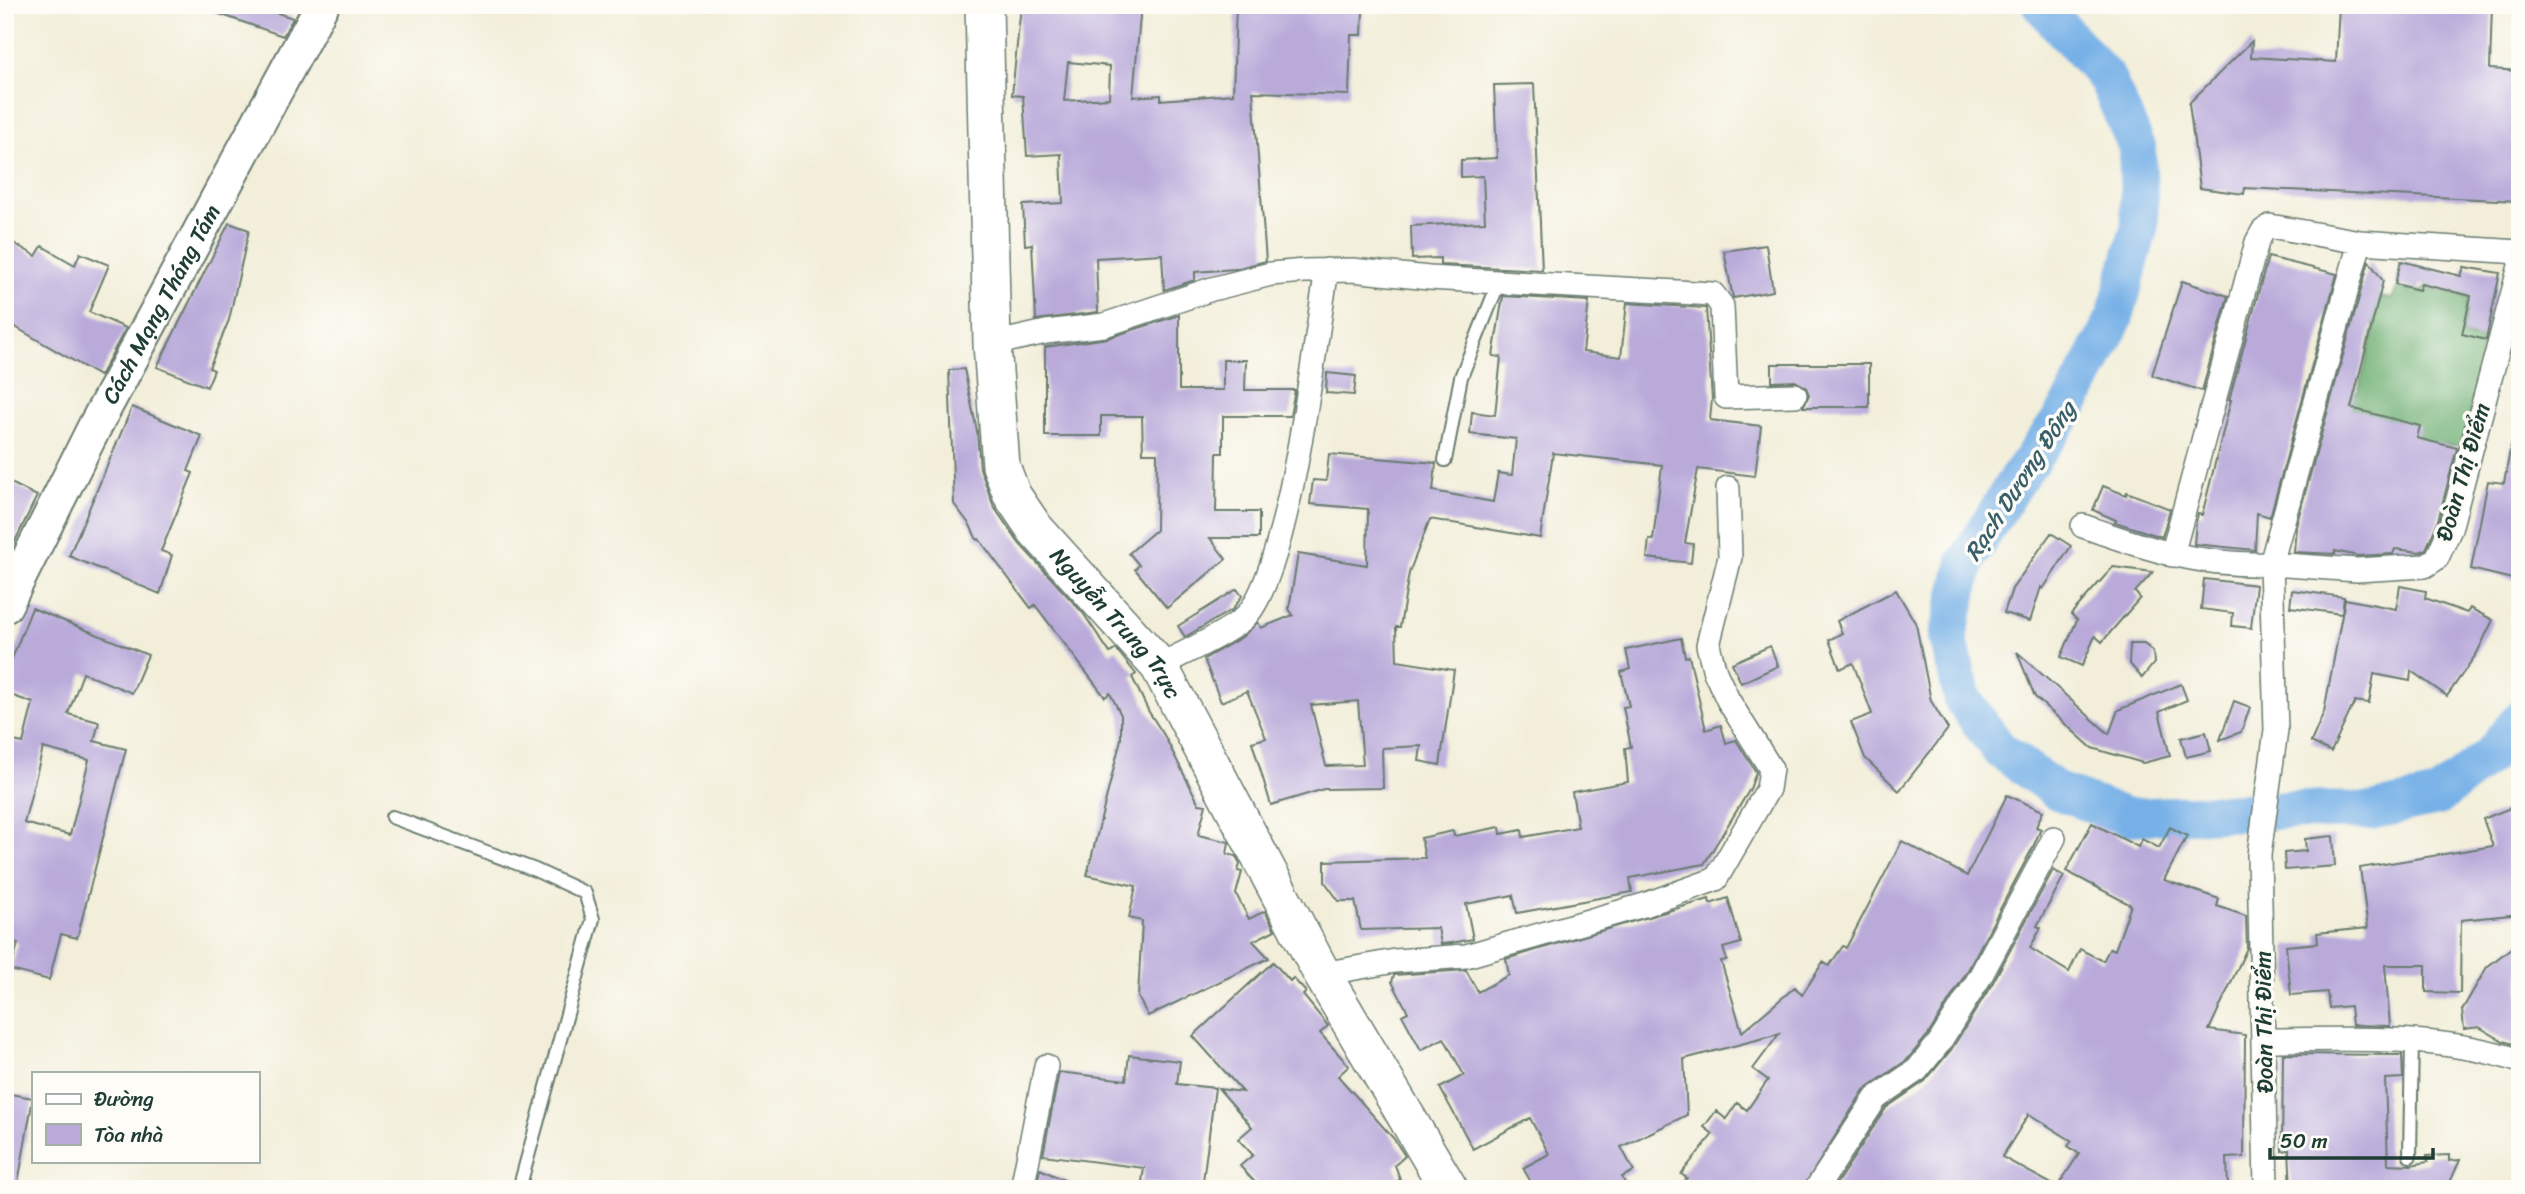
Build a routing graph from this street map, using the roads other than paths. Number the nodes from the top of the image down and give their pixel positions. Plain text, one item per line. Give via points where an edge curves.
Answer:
1 (322, 5) edge
2 (984, 5) edge
3 (2360, 242) junction
4 (2520, 252) edge
5 (2520, 266) edge
6 (1327, 270) junction
7 (1499, 282) junction
8 (992, 344) junction
9 (1795, 395) dead end
10 (1445, 460) dead end
11 (1728, 488) dead end
12 (2083, 526) dead end
13 (2172, 555) junction
14 (2271, 564) junction
15 (5, 606) edge
16 (1159, 666) junction
17 (392, 817) dead end
18 (2054, 838) dead end
19 (1322, 974) junction
20 (2265, 1040) junction
21 (2412, 1040) junction
22 (2520, 1061) edge
23 (1046, 1066) dead end
24 (2410, 1156) dead end
25 (519, 1189) edge
26 (1022, 1189) edge
27 (1449, 1189) edge
28 (1816, 1189) edge
29 (2266, 1189) edge

1 - 15 street, Cách Mạng Tháng Tám via 96,424
2 - 8 main road, Nguyễn Trung Trực
3 - 4 street
3 - 13 street via 2270,226 2260,234
3 - 14 street
5 - 14 street, Đoàn Thị Điểm via 2450,528 2437,558 2425,566 2357,570
6 - 7 street
6 - 8 street via 1271,274 1104,325
6 - 16 street via 1281,539 1262,592 1243,618
7 - 9 street via 1713,294 1722,306 1726,397
7 - 10 lane via 1461,377
8 - 16 main road, Nguyễn Trung Trực via 1001,466 1012,495 1035,529
11 - 19 street via 1730,557 1708,645 1728,700 1771,768 1768,789 1716,878 1644,905 1466,956 1395,961
12 - 13 street, Đoàn Thị Điểm
13 - 14 street, Đoàn Thị Điểm via 2197,562
14 - 20 street, Đoàn Thị Điểm via 2276,730 2259,855
16 - 19 main road, Nguyễn Trung Trực
17 - 25 lane via 585,893 593,919
18 - 28 street via 1939,1043 1916,1070 1876,1098
19 - 27 main road, Nguyễn Trung Trực
20 - 21 street
20 - 29 street, Đoàn Thị Điểm
21 - 22 street
21 - 24 lane
23 - 26 street

